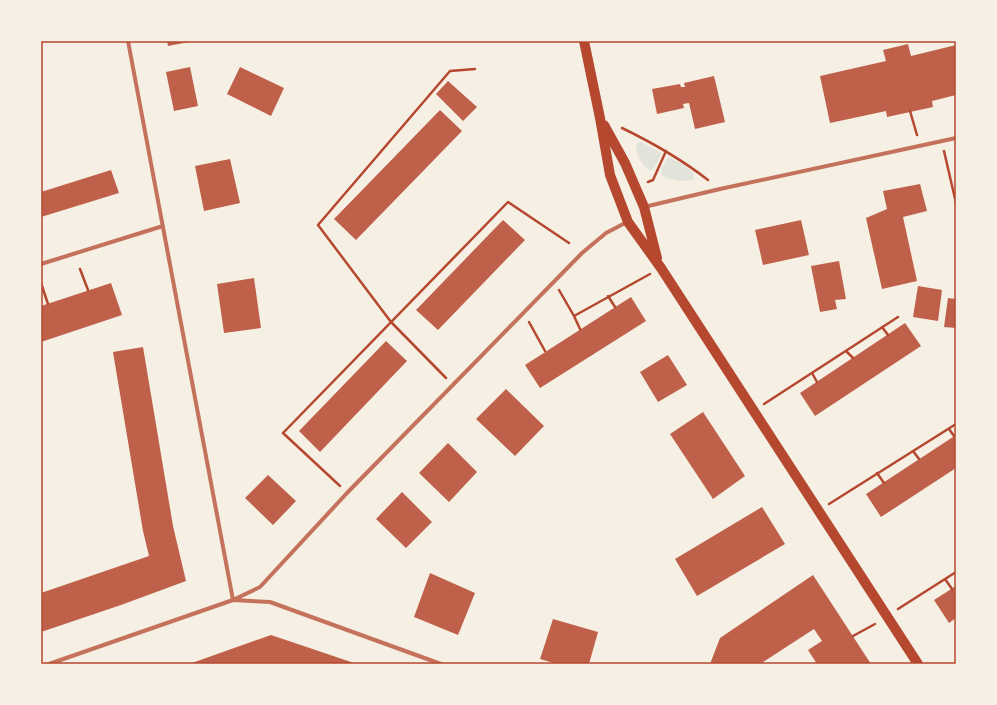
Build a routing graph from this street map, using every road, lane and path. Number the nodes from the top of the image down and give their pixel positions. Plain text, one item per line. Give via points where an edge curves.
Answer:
1 (128, 41) edge
2 (584, 41) edge
3 (474, 69) dead end
4 (910, 112) dead end
5 (600, 118) junction
6 (621, 128) dead end
7 (956, 138) edge
8 (942, 141) junction
9 (919, 146) junction
10 (666, 151) junction
11 (643, 184) dead end
12 (720, 189) junction
13 (956, 203) edge
14 (644, 207) junction
15 (628, 222) junction
16 (163, 226) junction
17 (568, 244) dead end
18 (41, 264) edge
19 (660, 266) junction
20 (80, 269) dead end
21 (554, 281) junction
22 (41, 283) edge
23 (88, 290) dead end
24 (608, 296) junction
25 (48, 304) dead end
26 (614, 307) dead end
27 (524, 312) junction
28 (574, 316) junction
29 (898, 317) dead end
30 (391, 322) junction
31 (882, 327) junction
32 (580, 329) dead end
33 (888, 335) dead end
34 (846, 350) junction
35 (545, 351) dead end
36 (853, 358) dead end
37 (812, 373) junction
38 (817, 382) dead end
39 (452, 385) junction
40 (754, 411) junction
41 (956, 424) edge
42 (948, 429) junction
43 (954, 436) dead end
44 (913, 451) junction
45 (919, 459) dead end
46 (877, 473) junction
47 (884, 483) dead end
48 (347, 493) junction
49 (818, 510) junction
50 (956, 572) edge
51 (945, 579) junction
52 (952, 589) dead end
53 (233, 600) junction
54 (887, 616) junction
55 (853, 636) dead end
56 (49, 664) edge
57 (441, 664) edge
58 (918, 664) edge

1 - 16 street
2 - 5 main road
3 - 30 path via 450,71 318,225
4 - 9 path
5 - 14 main road via 625,163
5 - 15 main road via 610,175
6 - 10 path
7 - 8 street
8 - 9 street
8 - 13 path
9 - 12 street
10 - 11 path via 654,180
10 - 12 path
12 - 14 street
14 - 19 main road
15 - 19 main road
15 - 21 street via 606,232
16 - 18 street
16 - 53 street
17 - 30 path via 508,202
19 - 24 path
19 - 40 main road
20 - 23 path
21 - 27 street
21 - 28 path
22 - 25 path
24 - 26 path
24 - 28 path
27 - 35 path
27 - 39 street
28 - 32 path
29 - 31 path
30 - 39 path
30 - 48 path via 283,433
31 - 33 path
31 - 34 path
34 - 36 path
34 - 37 path
37 - 38 path
37 - 40 path
39 - 48 street
40 - 49 main road
41 - 42 path
42 - 43 path
42 - 44 path
44 - 45 path
44 - 46 path
46 - 47 path
46 - 49 path
48 - 53 street via 260,587
49 - 54 main road
50 - 51 path
51 - 52 path
51 - 54 path
53 - 56 street
53 - 57 street via 270,602
54 - 55 path
54 - 58 main road

